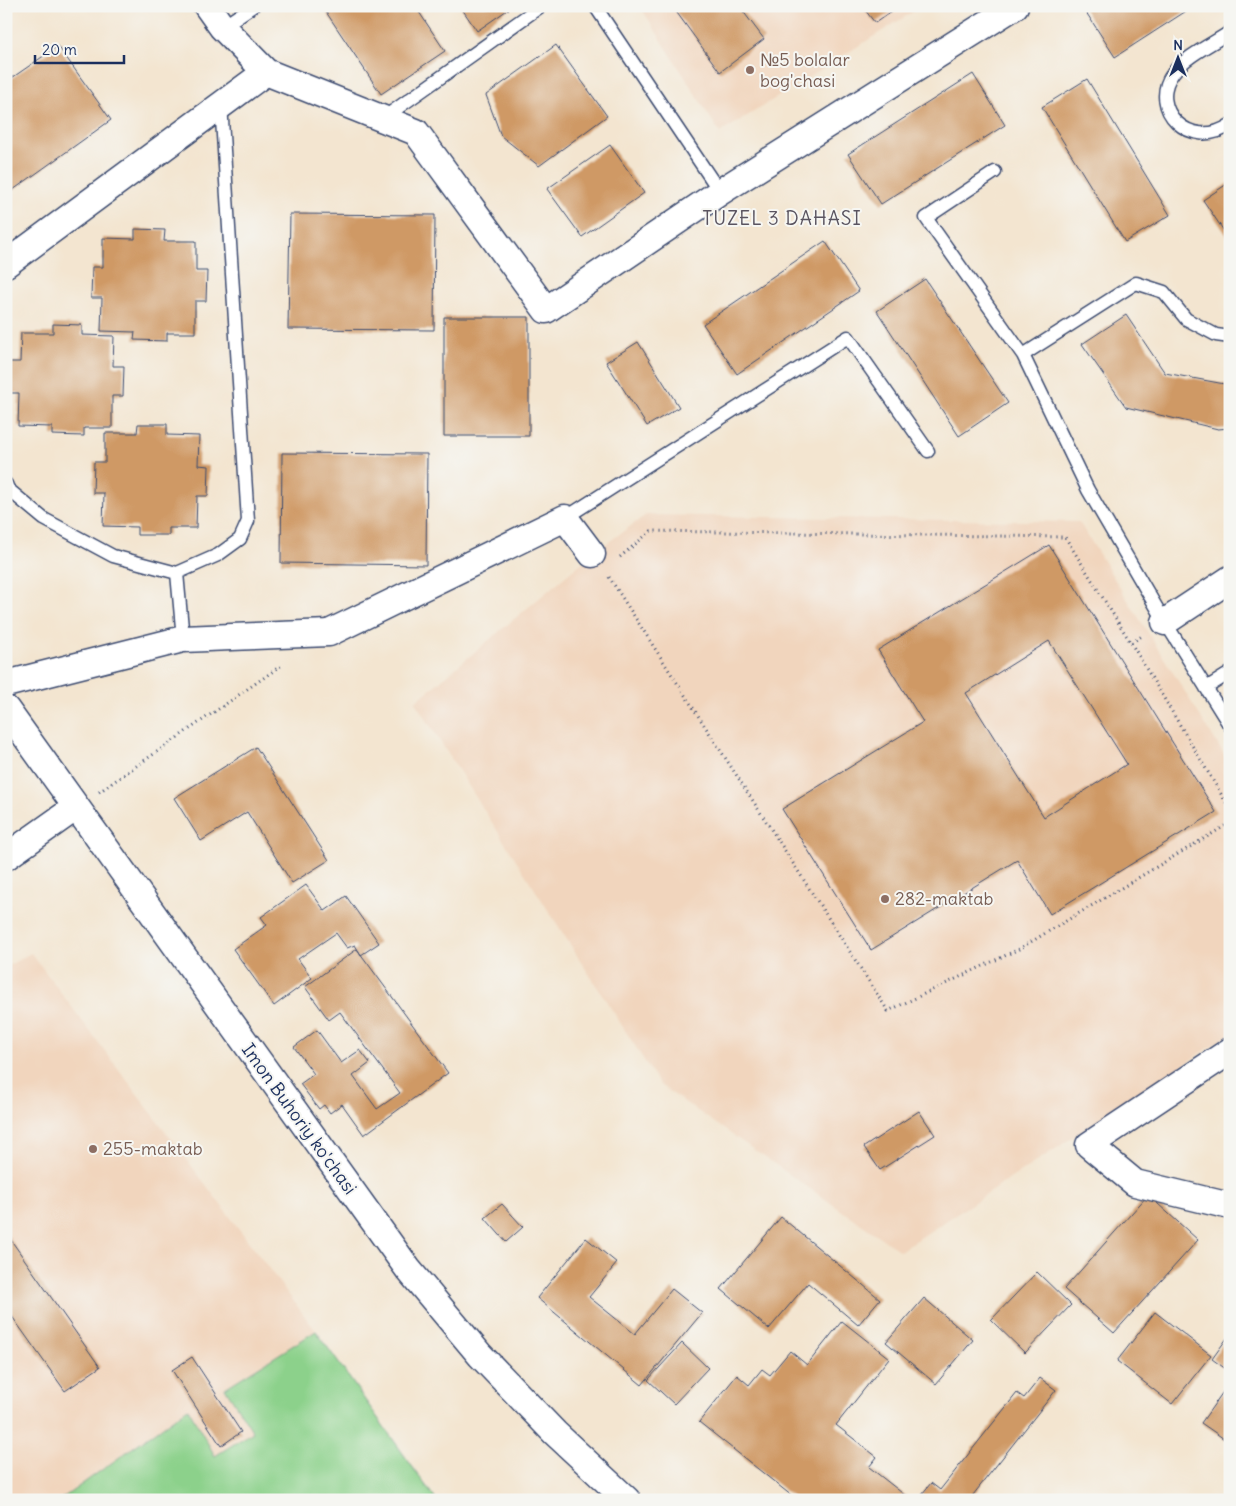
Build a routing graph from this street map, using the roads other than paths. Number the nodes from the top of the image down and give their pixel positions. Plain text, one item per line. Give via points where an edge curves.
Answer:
1 (253, 6) edge
2 (541, 6) edge
3 (595, 6) edge
4 (1015, 6) edge
5 (215, 17) edge
6 (1230, 32) edge
7 (266, 72) junction
8 (221, 104) junction
9 (382, 120) junction
10 (1230, 125) edge
11 (995, 172) dead end
12 (720, 192) junction
13 (6, 264) edge
14 (1230, 337) edge
15 (1023, 355) junction
16 (928, 451) dead end
17 (6, 484) edge
18 (565, 518) junction
19 (598, 562) road end
20 (177, 573) junction
21 (1230, 579) edge
22 (1165, 622) junction
23 (183, 640) junction
24 (1230, 673) edge
25 (6, 684) edge
26 (1206, 688) junction
27 (6, 709) edge
28 (1230, 726) edge
29 (76, 808) junction
30 (6, 857) edge
31 (1230, 1051) edge
32 (1230, 1206) edge
33 (627, 1500) edge

1 - 5 lane
2 - 9 lane
3 - 12 lane
4 - 12 street
5 - 7 street
6 - 10 lane via 1180,65 1166,88 1171,115 1191,132 1206,135
7 - 8 street
7 - 9 street
8 - 13 street
8 - 20 lane via 248,520 240,539 218,555
9 - 12 street via 416,132 546,310
11 - 15 lane via 926,218
14 - 15 lane via 1216,335 1186,319 1164,292 1136,283
15 - 22 lane via 1088,490
16 - 18 lane via 848,337
17 - 20 lane via 44,518 113,556
18 - 19 street
18 - 23 street via 329,633
20 - 23 lane
21 - 22 street
22 - 26 lane
23 - 25 street
24 - 26 lane
26 - 28 lane
27 - 29 street, Imon Buhoriy ko'chasi
29 - 30 street
29 - 33 street, Imon Buhoriy ko'chasi via 408,1269 480,1355 548,1426
31 - 32 street via 1089,1145 1134,1183

